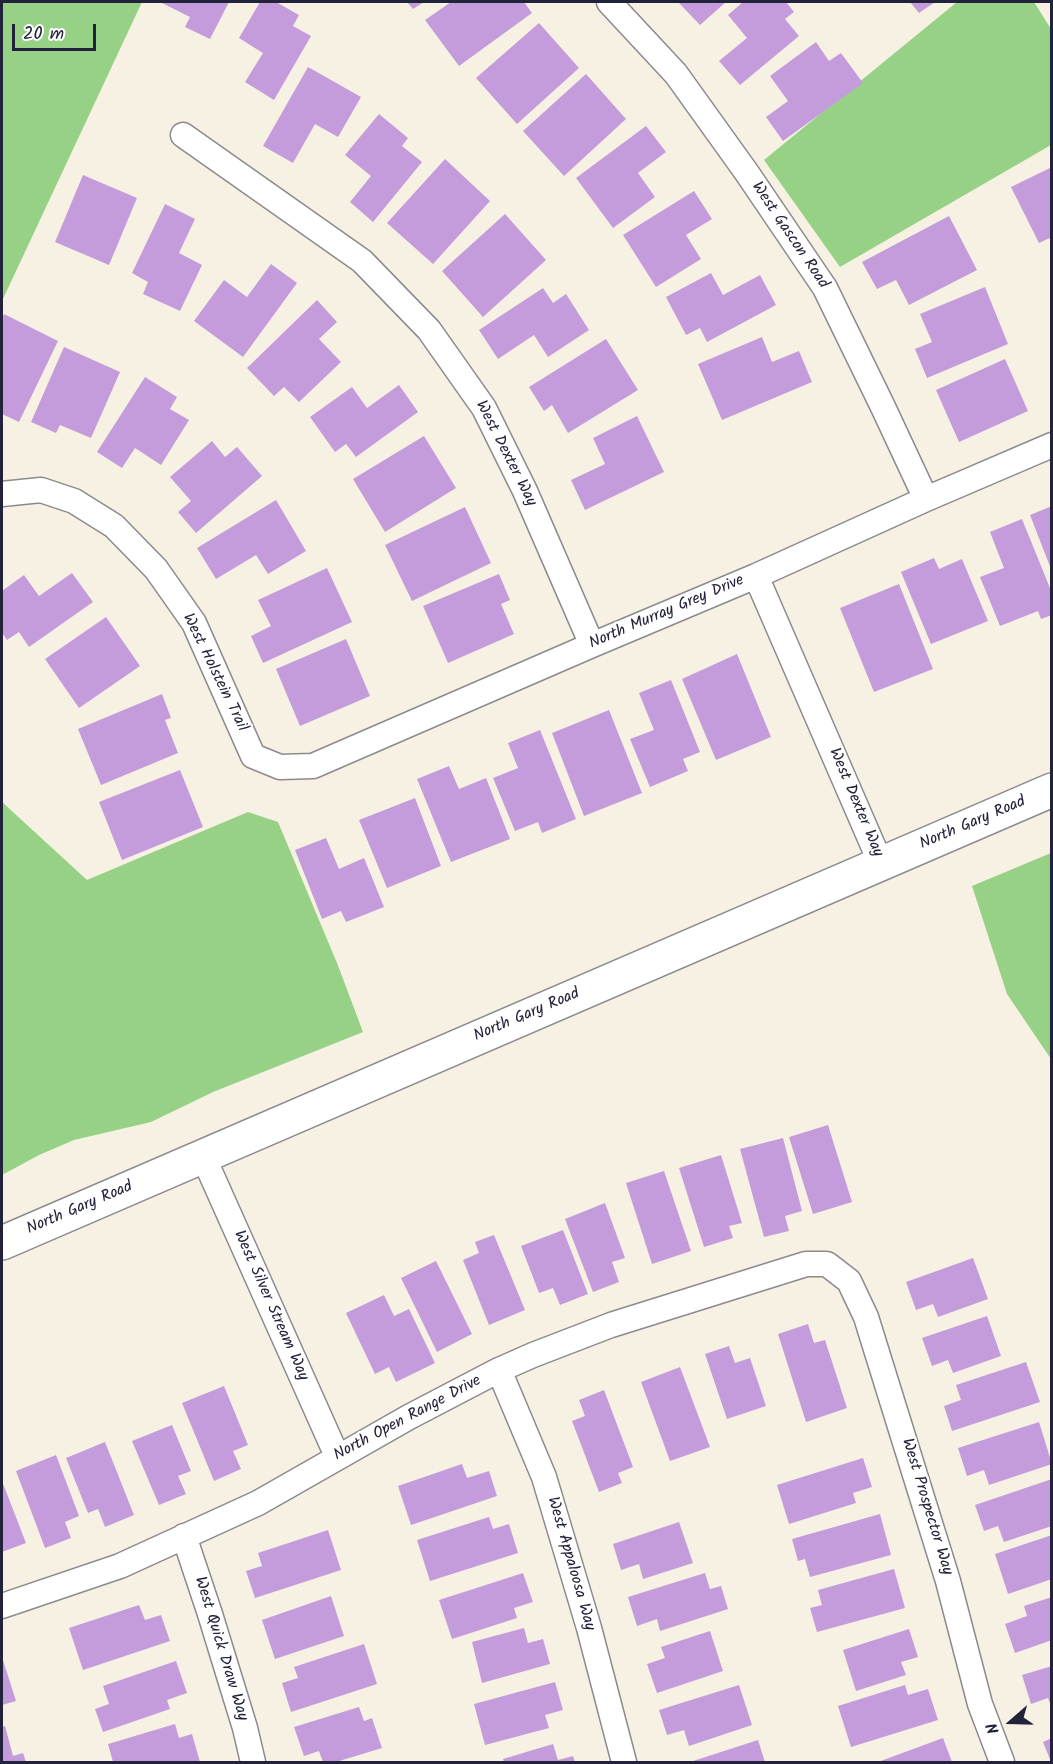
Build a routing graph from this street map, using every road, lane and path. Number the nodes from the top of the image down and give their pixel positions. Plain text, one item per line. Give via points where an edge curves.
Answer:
1 (609, 2) edge
2 (183, 135) dead end
3 (1052, 445) edge
4 (2, 494) edge
5 (926, 499) junction
6 (756, 576) junction
7 (592, 645) junction
8 (280, 767) joint
9 (1052, 790) edge
10 (881, 864) junction
11 (203, 1156) junction
12 (2, 1243) edge
13 (827, 1264) joint
14 (499, 1370) junction
15 (337, 1456) junction
16 (184, 1536) junction
17 (2, 1606) edge
18 (253, 1762) edge
19 (624, 1762) edge
20 (1002, 1762) edge

1 - 5 street, West Gascon Road via 676,74 825,288
2 - 7 street, West Dexter Way via 362,261 429,330 484,408 525,490
3 - 5 street, North Murray Grey Drive
4 - 8 street, West Holstein Trail via 41,490 74,501 114,526 156,569 194,623 253,756
5 - 6 street, North Murray Grey Drive
6 - 7 street, North Murray Grey Drive
6 - 10 street, West Dexter Way
7 - 8 street, North Murray Grey Drive via 313,766
9 - 10 main road, North Gary Road
10 - 11 main road, North Gary Road
11 - 12 main road, North Gary Road
11 - 15 street, West Silver Stream Way
13 - 14 street, North Open Range Drive via 806,1264 611,1325
13 - 20 street, West Prospector Way via 849,1281 866,1317 948,1581 980,1704
14 - 15 street, North Open Range Drive
14 - 19 street, West Appaloosa Way via 544,1477
15 - 16 street, North Open Range Drive via 258,1503
16 - 17 street, North Open Range Drive via 120,1566
16 - 18 street, West Quick Draw Way

